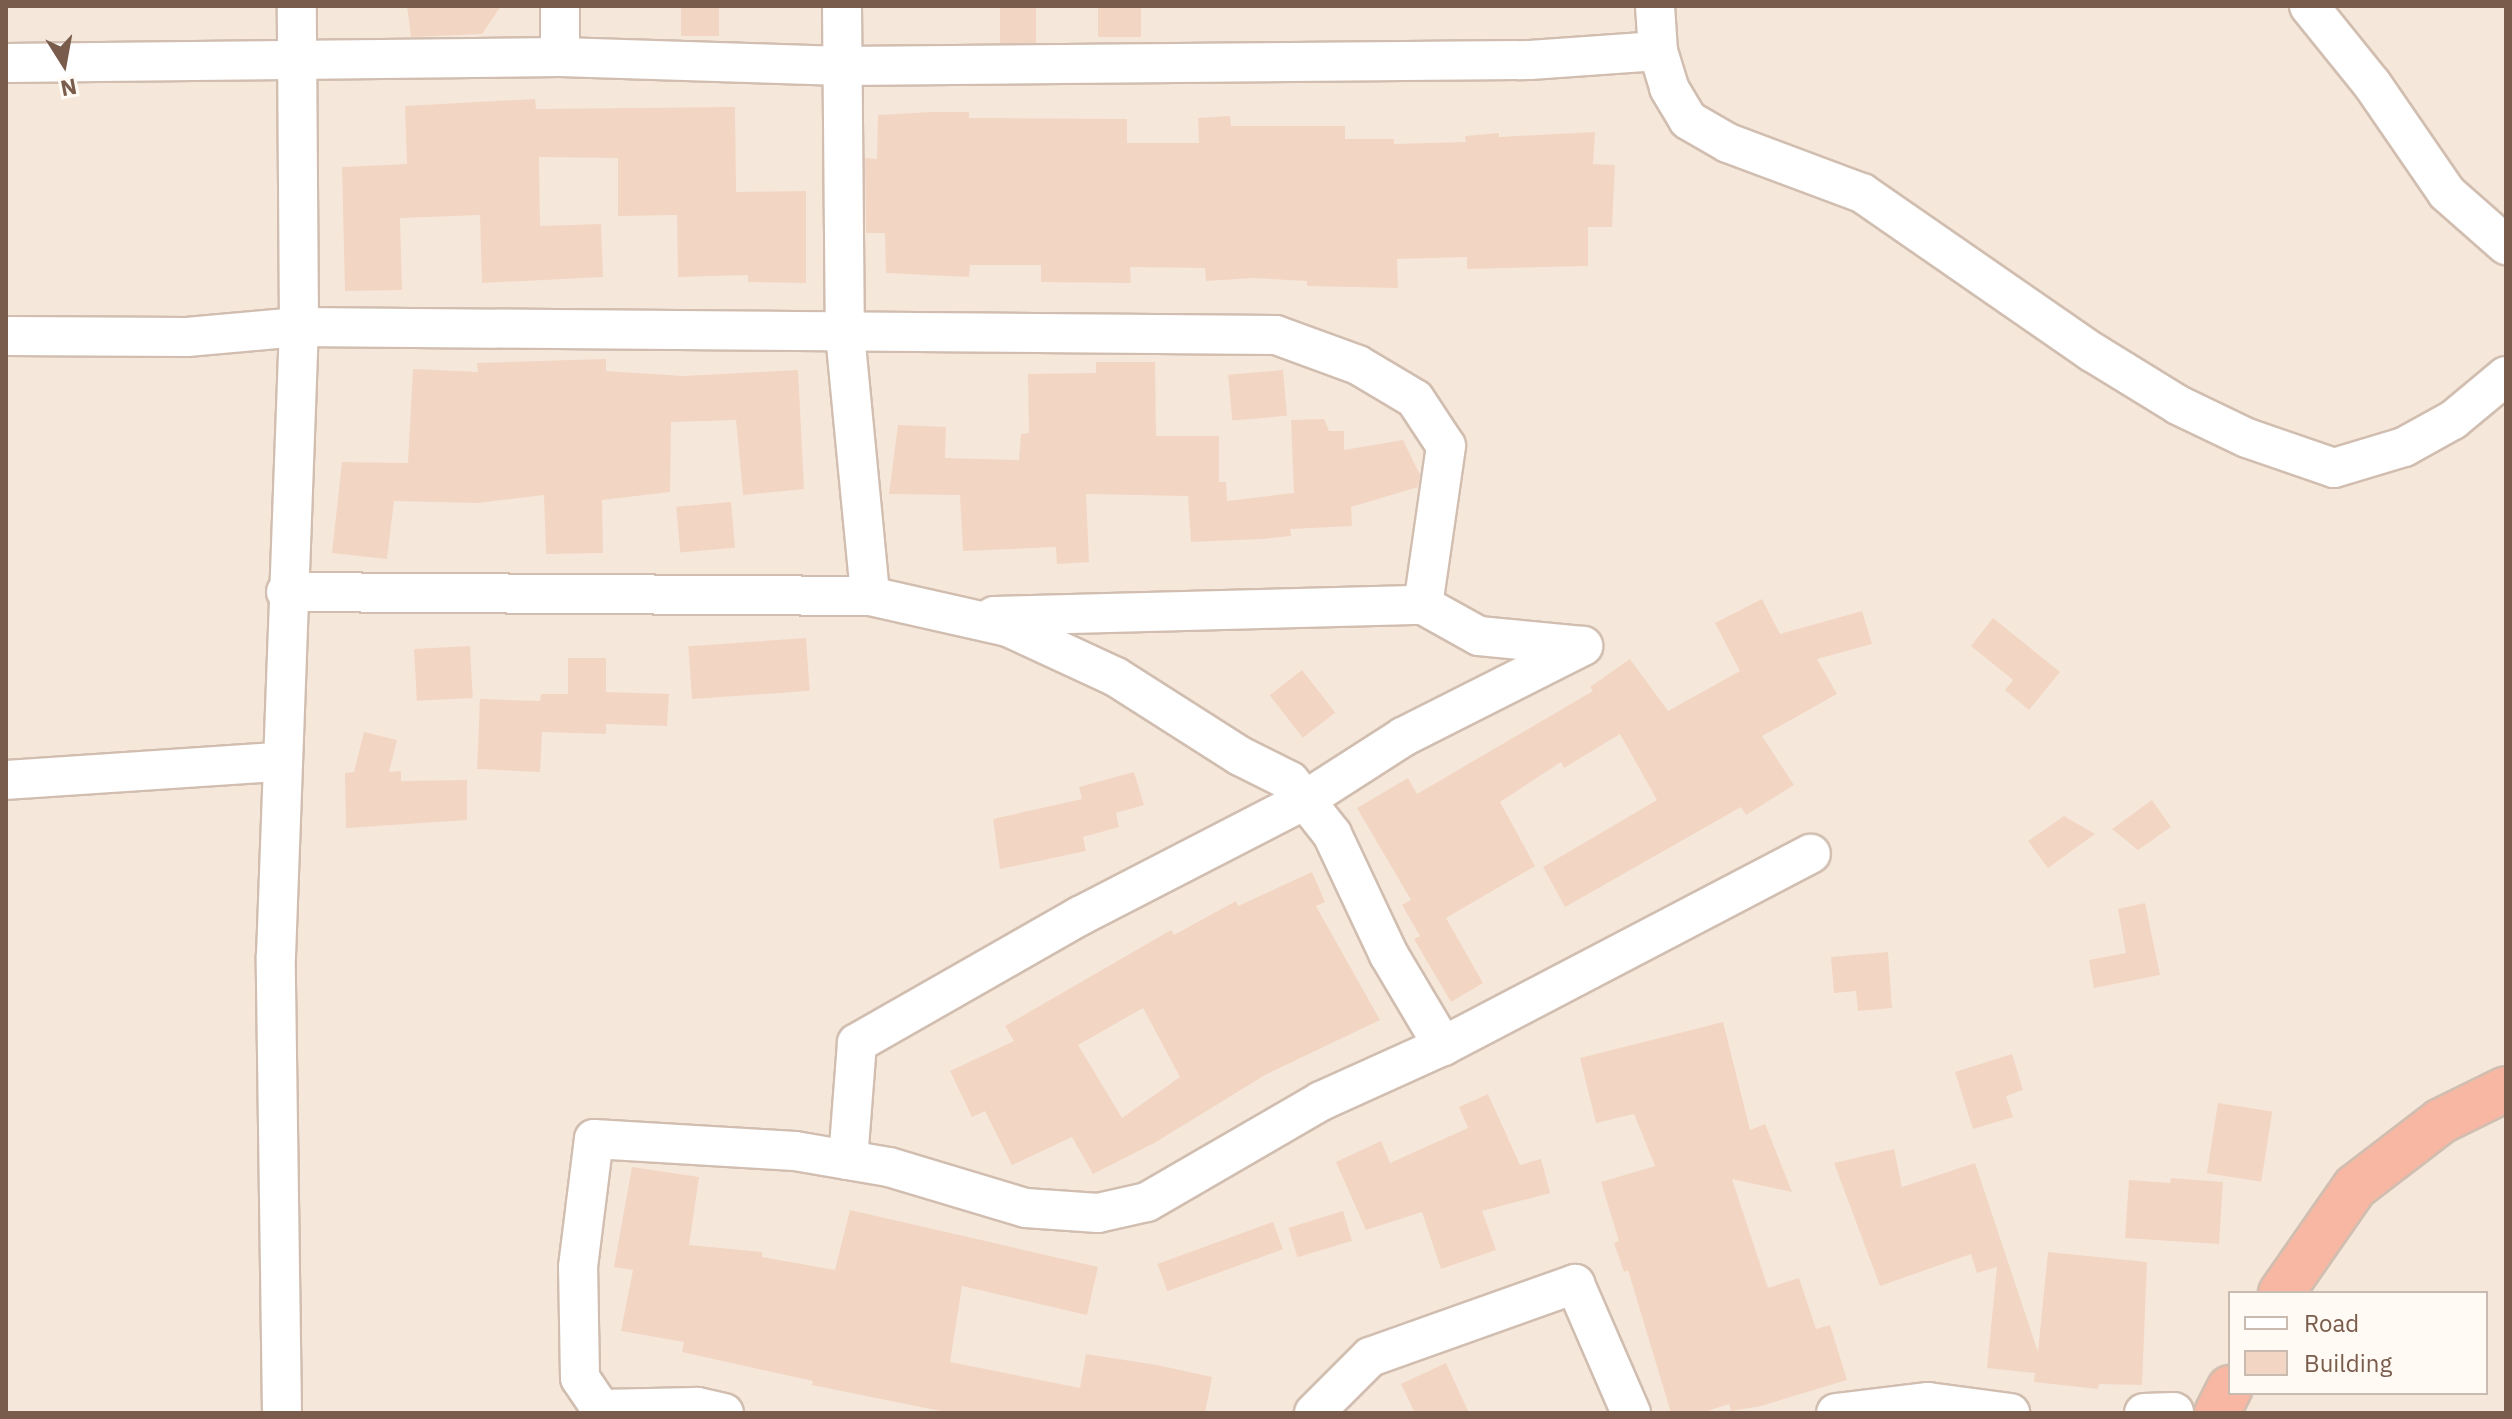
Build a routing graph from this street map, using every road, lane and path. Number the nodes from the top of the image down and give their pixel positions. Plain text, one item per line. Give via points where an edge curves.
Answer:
1 (297, 6) edge
2 (560, 6) edge
3 (842, 6) edge
4 (1655, 6) edge
5 (2309, 6) edge
6 (1658, 51) junction
7 (560, 57) junction
8 (6, 63) edge
9 (297, 63) junction
10 (843, 66) junction
11 (2506, 245) edge
12 (299, 327) junction
13 (845, 334) junction
14 (6, 336) edge
15 (2506, 376) edge
16 (286, 592) junction
17 (870, 596) junction
18 (1423, 605) junction
19 (962, 617) junction
20 (279, 762) junction
21 (6, 780) edge
22 (1305, 800) junction
23 (1811, 854) dead end
24 (1443, 1046) junction
25 (2506, 1089) edge
26 (848, 1160) junction
27 (2282, 1291) edge
28 (2228, 1392) edge
29 (601, 1411) edge
30 (282, 1413) edge
31 (724, 1413) edge
32 (1314, 1413) edge
33 (1631, 1413) edge
34 (1836, 1413) edge
35 (2010, 1413) edge
36 (2217, 1413) edge

1 - 9 street
2 - 7 street
3 - 10 street
4 - 6 street
5 - 11 street via 2372,84 2447,193
6 - 10 street via 1530,60
6 - 15 street via 1669,88 1688,120 1728,143 1862,193 2178,405 2292,456 2334,468 2404,447 2453,420
7 - 9 street
7 - 10 street
8 - 9 street
9 - 12 street
10 - 13 street
12 - 13 street
12 - 14 street via 187,337
12 - 16 street
13 - 17 street
13 - 18 street via 1276,335 1358,365 1415,399 1446,446
16 - 17 street
16 - 20 street
17 - 19 street
18 - 19 street
18 - 22 street via 1479,636 1583,646 1403,737
19 - 22 street via 1008,627 1116,677 1240,756 1290,781
20 - 21 street
20 - 30 street
22 - 24 street via 1332,834 1389,955
22 - 26 street via 1080,916 857,1043
23 - 24 street
24 - 26 street via 1321,1101 1147,1202 1098,1213 1026,1208
25 - 27 highway via 2441,1121 2355,1187
26 - 29 street via 795,1151 594,1139 578,1267 580,1378
28 - 36 highway
29 - 31 street via 697,1407
32 - 33 street via 1370,1357 1575,1284
34 - 35 street via 1928,1402

